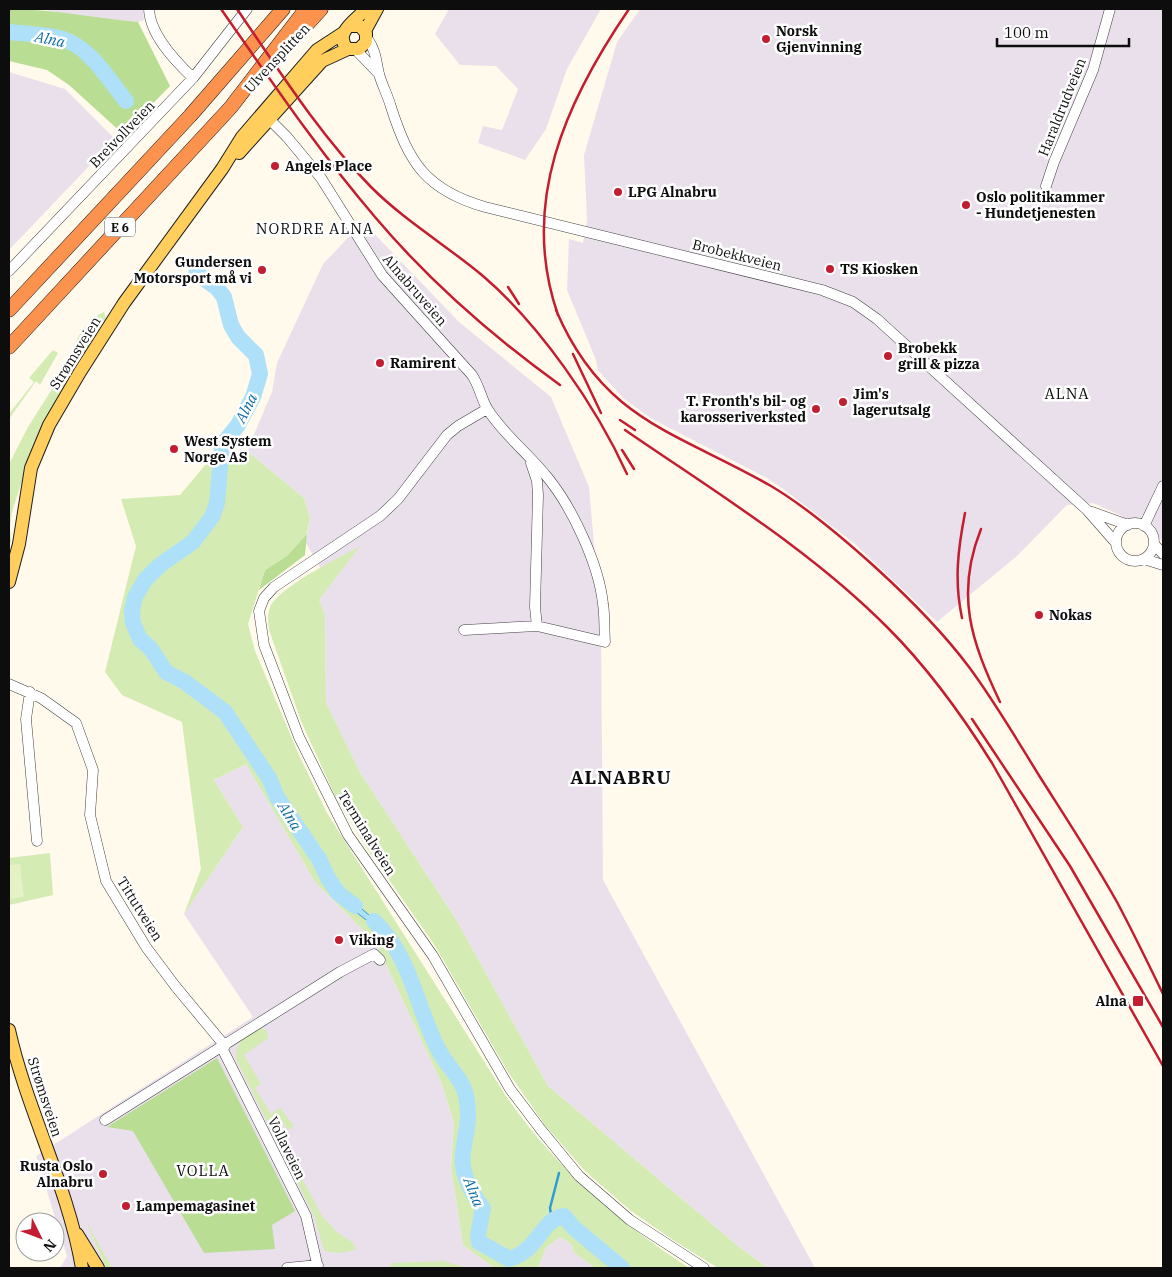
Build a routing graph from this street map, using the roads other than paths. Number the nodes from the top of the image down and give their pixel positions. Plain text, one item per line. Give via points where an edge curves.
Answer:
1 (149, 9) edge
2 (247, 9) edge
3 (272, 9) edge
4 (283, 9) edge
5 (306, 9) edge
6 (322, 9) edge
7 (366, 9) edge
8 (377, 9) edge
9 (1110, 9) edge
10 (346, 30) junction
11 (366, 35) junction
12 (257, 36) junction
13 (352, 50) junction
14 (379, 74) junction
15 (193, 78) junction
16 (231, 107) junction
17 (266, 116) junction
18 (1046, 186) dead end
19 (9, 271) edge
20 (9, 310) edge
21 (9, 347) edge
22 (487, 409) junction
23 (530, 460) junction
24 (1163, 486) edge
25 (1087, 510) junction
26 (1128, 525) junction
27 (1144, 526) junction
28 (1116, 542) junction
29 (1154, 544) junction
30 (1163, 554) edge
31 (1144, 558) junction
32 (1163, 565) edge
33 (9, 582) edge
34 (537, 626) junction
35 (464, 630) dead end
36 (9, 684) edge
37 (30, 692) junction
38 (37, 841) dead end
39 (380, 960) dead end
40 (9, 1030) edge
41 (223, 1047) junction
42 (105, 1120) dead end
43 (73, 1229) junction
44 (318, 1267) edge
45 (82, 1268) edge
46 (98, 1268) edge
47 (287, 1268) edge
48 (704, 1268) edge

1 - 15 street via 150,21 157,34
2 - 15 street, Breivollveien
3 - 12 highway
4 - 12 highway, E 6
5 - 16 highway, E 6
6 - 16 highway, Ulvensplitten / E 6
7 - 10 main road, Strømsveien
8 - 11 main road
9 - 18 street, Haraldrudveien via 1090,78
10 - 11 main road via 360,26
10 - 13 main road via 342,42
10 - 17 main road, Strømsveien via 317,50
11 - 13 main road via 362,48
11 - 14 street, Brobekkveien via 378,61
12 - 20 highway, E 6 via 190,116
13 - 14 street, Brobekkveien
13 - 17 main road, Strømsveien via 322,61
14 - 25 street, Brobekkveien via 408,154 425,176 447,193 485,207 756,273 846,299 877,319
15 - 19 street, Breivollveien
16 - 21 highway, E 6
17 - 22 street, Alnabruveien via 325,184 382,275 474,378 482,390
17 - 33 main road, Strømsveien via 242,137 124,303 49,425 29,477 19,544
22 - 23 street, Alnabruveien
22 - 48 street, Terminalveien via 447,435 398,499 380,516 264,598 259,611 264,645 299,738 348,835 433,956 510,1089 579,1176 630,1220
23 - 34 street, Alnabruveien via 538,495
23 - 34 street, Alnabruveien via 548,478 567,507 593,565 603,602 605,642
24 - 27 street
25 - 26 street, Brobekkveien
25 - 28 street, Brobekkveien
26 - 27 street
26 - 28 street
27 - 29 street via 1152,533
28 - 31 street via 1120,554 1126,558 1137,561
29 - 30 street
29 - 31 street
31 - 32 street
34 - 35 street, Alnabruveien
36 - 37 street, Tittutveien
37 - 38 street via 26,719
37 - 41 street, Tittutveien via 76,724 92,770 90,815 106,881 146,947
39 - 41 street via 374,954 340,972
40 - 43 main road, Strømsveien
41 - 42 street
41 - 44 street, Vollaveien via 306,1216
43 - 45 main road, Strømsveien
43 - 46 main road, Strømsveien
44 - 47 street

